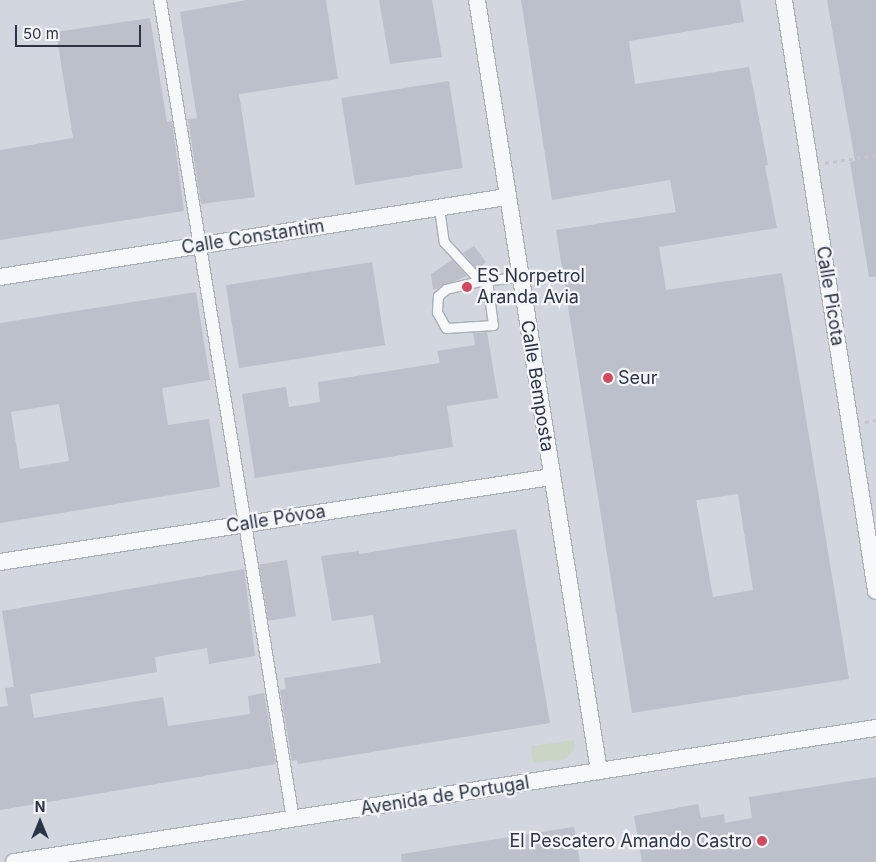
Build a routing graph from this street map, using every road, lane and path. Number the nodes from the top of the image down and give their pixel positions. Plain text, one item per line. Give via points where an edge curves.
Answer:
1 (160, 0) edge
2 (477, 0) edge
3 (784, 0) edge
4 (876, 155) edge
5 (810, 165) junction
6 (506, 197) junction
7 (439, 208) junction
8 (200, 246) junction
9 (519, 276) junction
10 (0, 277) edge
11 (483, 281) junction
12 (551, 477) junction
13 (244, 524) junction
14 (0, 562) edge
15 (876, 591) edge
16 (876, 728) edge
17 (599, 772) junction
18 (293, 819) junction
19 (14, 862) edge

1 - 8 street
2 - 6 street, Calle Bemposta
3 - 5 street, Calle Picota
4 - 5 path
5 - 15 street, Calle Picota
6 - 7 street, Calle Constantim
6 - 9 street, Calle Bemposta
7 - 8 street, Calle Constantim
7 - 11 lane via 444,242
8 - 10 street, Calle Constantim
8 - 13 street
9 - 11 lane
9 - 12 street, Calle Bemposta
11 - 11 lane via 446,289 438,296 437,312 446,328 493,325
12 - 13 street, Calle Póvoa
12 - 17 street, Calle Bemposta
13 - 14 street, Calle Póvoa
13 - 18 street
16 - 17 street, Avenida de Portugal
17 - 18 street, Avenida de Portugal
18 - 19 street, Avenida de Portugal

